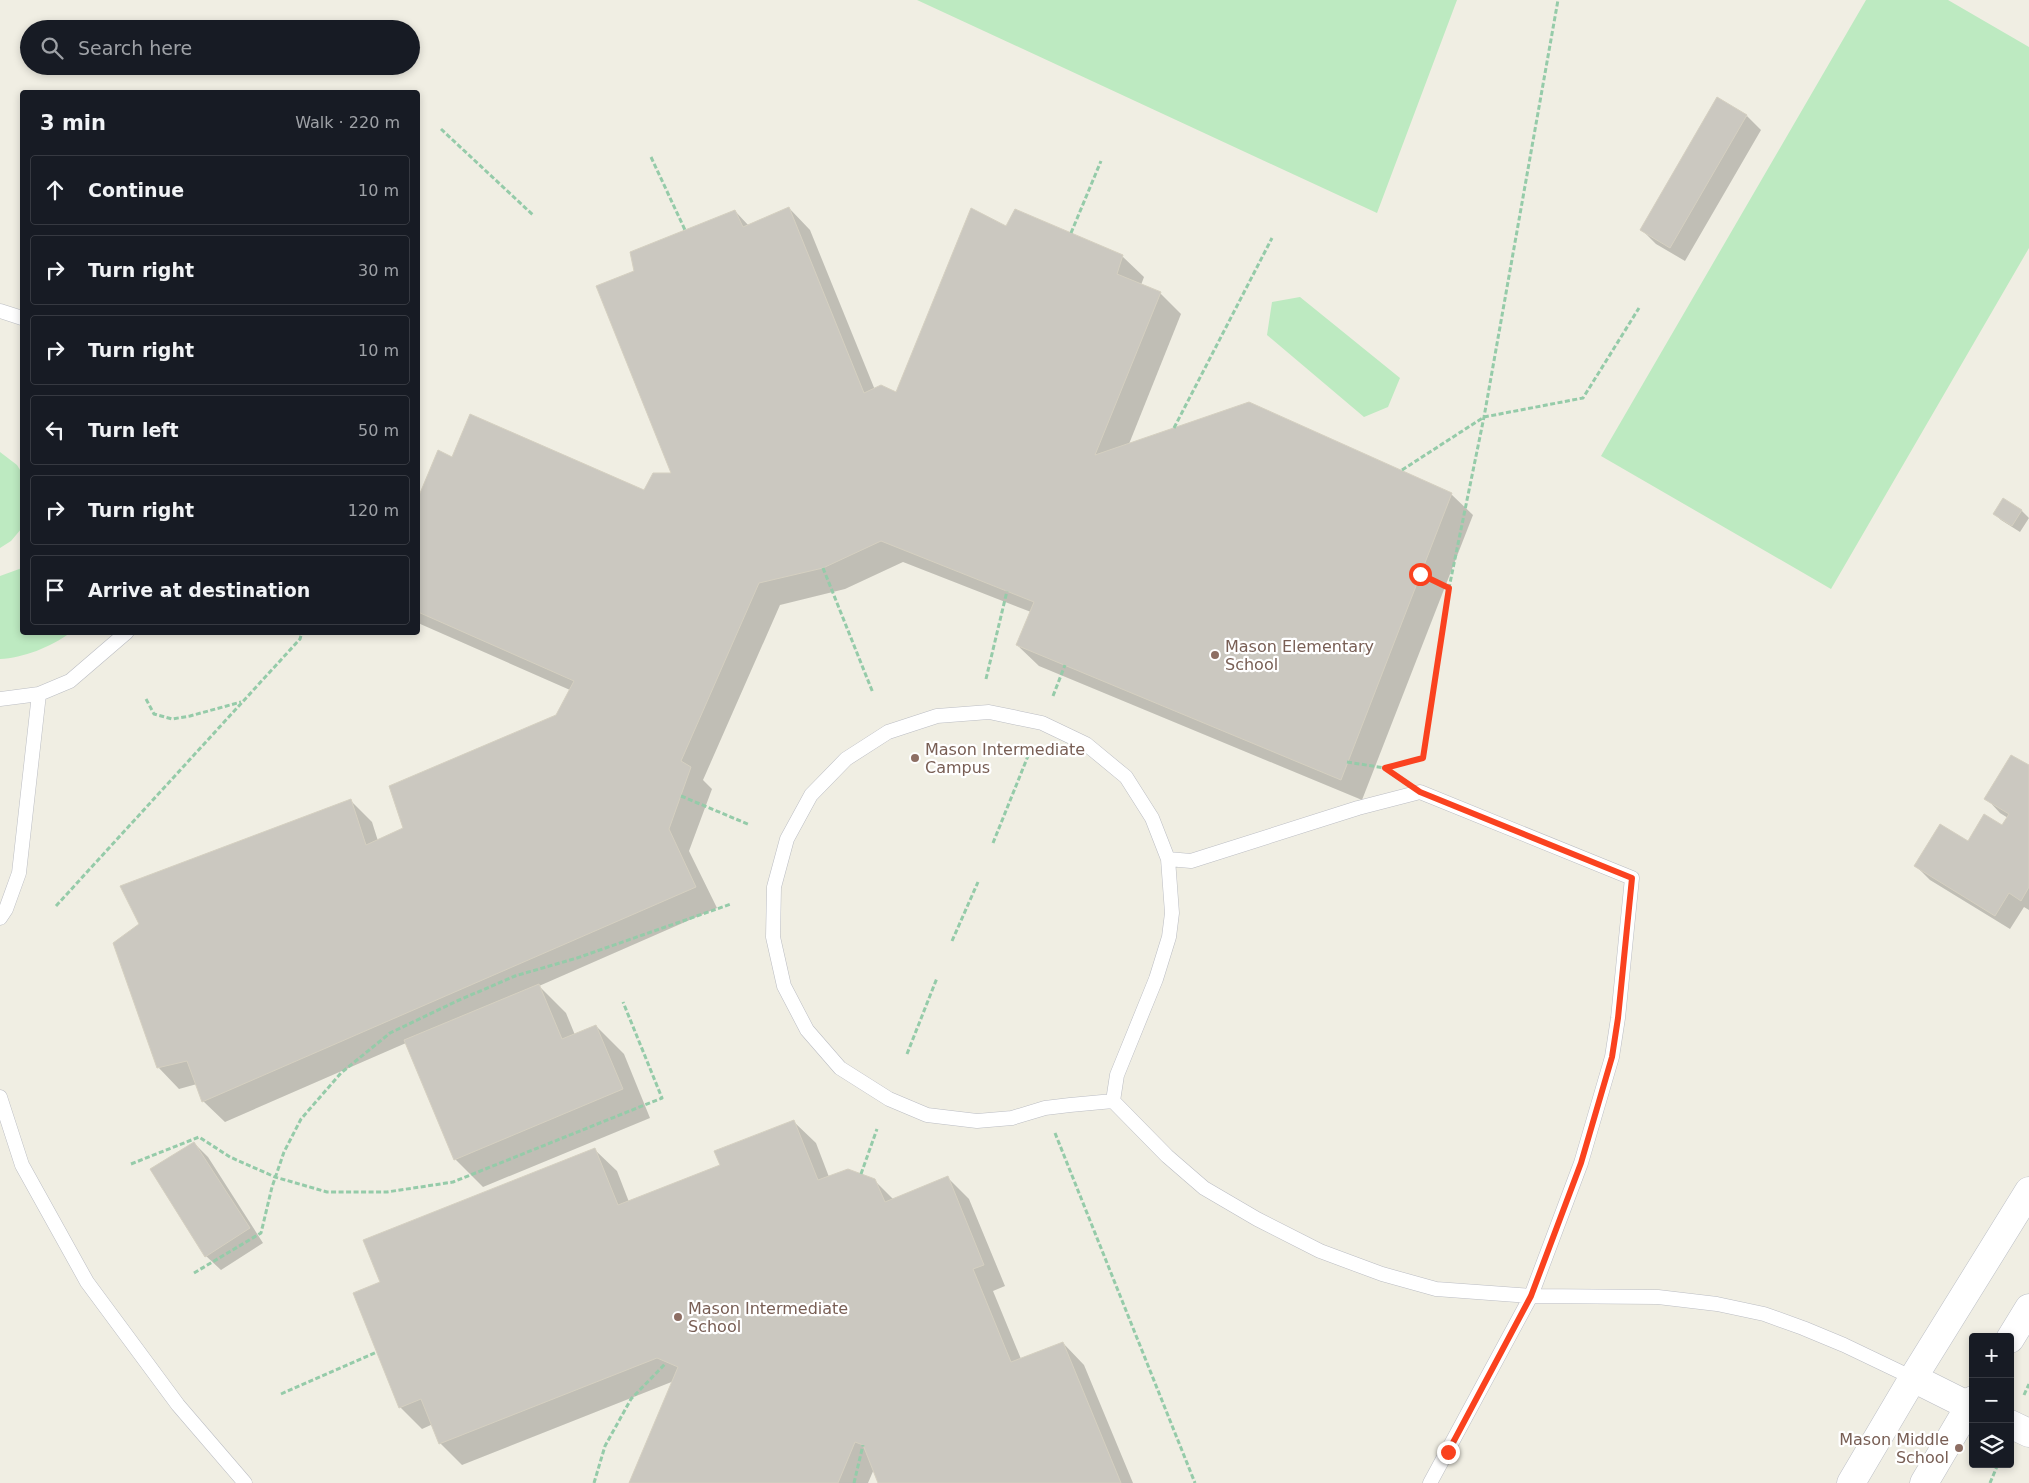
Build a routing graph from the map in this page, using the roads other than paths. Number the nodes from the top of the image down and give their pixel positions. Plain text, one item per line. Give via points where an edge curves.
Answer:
1 (0, 311) edge
2 (20, 317) edge
3 (123, 635) edge
4 (39, 694) junction
5 (0, 699) edge
6 (1168, 859) junction
7 (0, 918) edge
8 (0, 1097) edge
9 (1113, 1101) junction
10 (2029, 1191) edge
11 (1531, 1296) junction
12 (2029, 1308) edge
13 (2014, 1333) edge
14 (1913, 1378) junction
15 (1969, 1404) edge
16 (1969, 1408) edge
17 (2014, 1426) edge
18 (2029, 1433) edge
19 (245, 1483) edge
20 (1430, 1483) edge
21 (1851, 1483) edge
22 (1924, 1483) edge

1 - 2 lane
3 - 4 lane via 70,680
4 - 5 lane
4 - 7 lane via 19,873
6 - 9 lane via 1172,913 1169,937 1156,979 1117,1074
6 - 9 lane via 1152,818 1126,777 1093,749 1042,723 989,712 937,716 888,732 846,759 812,795 787,838 774,887 773,937 784,986 807,1030 840,1068 889,1099 927,1115 977,1121 1012,1118 1045,1108
6 - 11 lane via 1191,861 1358,808 1420,792 1632,878 1612,1057 1581,1163
8 - 19 lane via 22,1165 87,1282 178,1405
9 - 11 lane via 1204,1188 1320,1251 1382,1274 1436,1289
10 - 14 main road
11 - 14 lane via 1651,1296 1764,1314 1844,1345
11 - 20 lane
12 - 13 main road
14 - 15 main road
14 - 21 main road
16 - 22 main road
17 - 18 main road

